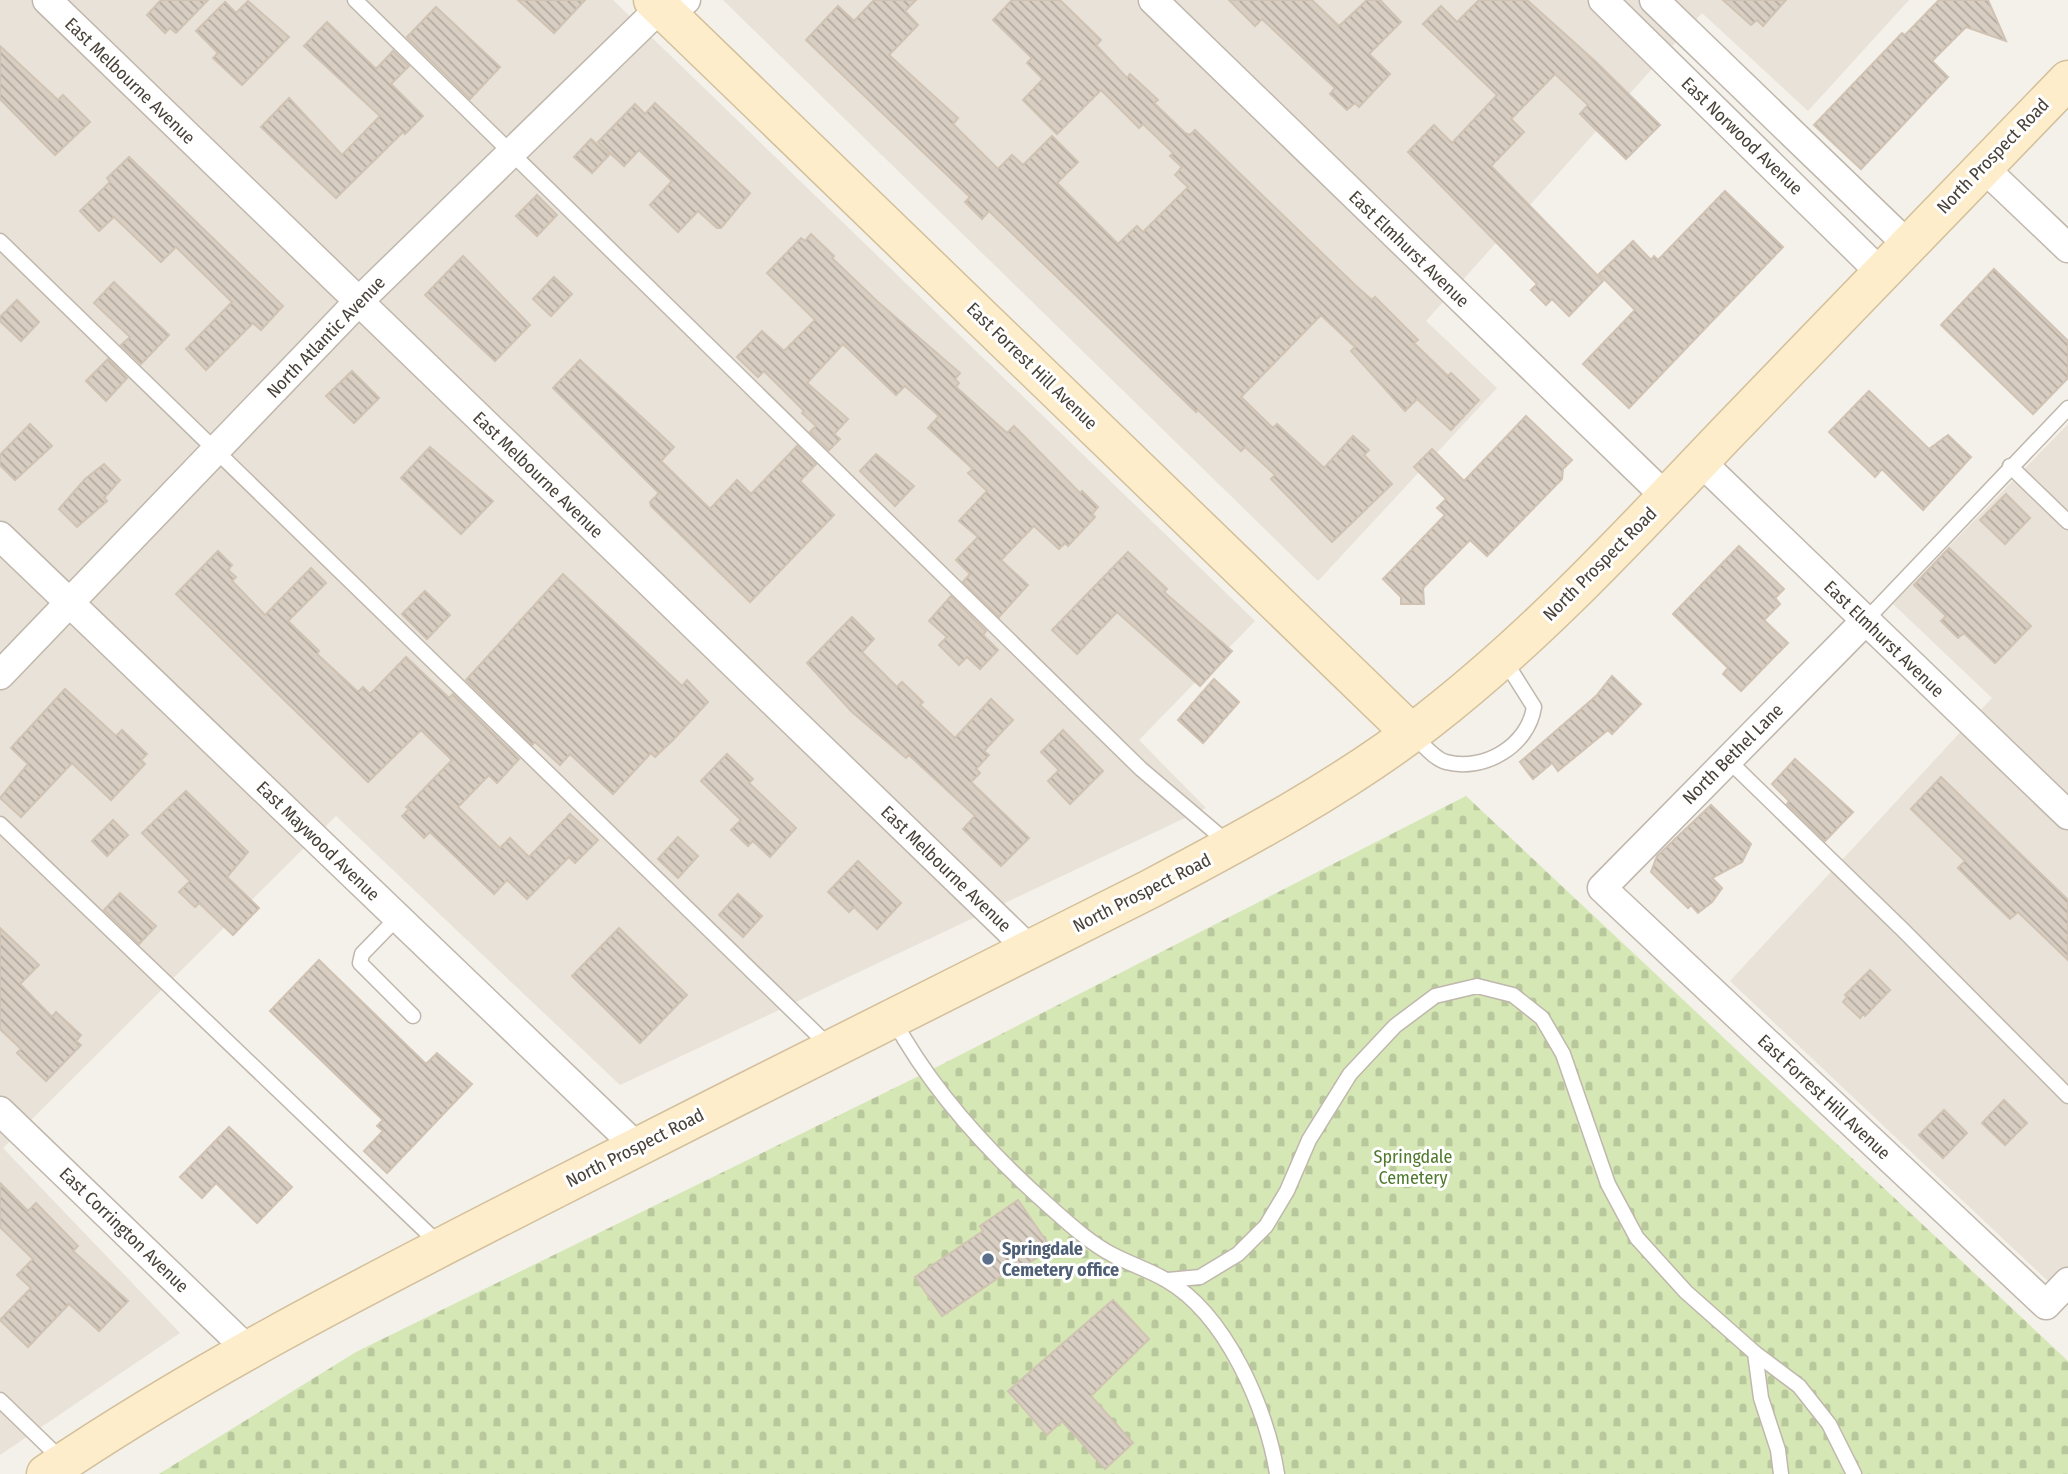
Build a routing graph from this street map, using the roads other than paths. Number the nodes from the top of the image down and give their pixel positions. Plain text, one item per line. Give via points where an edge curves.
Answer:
1 (47, 0) edge
2 (355, 0) edge
3 (1153, 0) edge
4 (1603, 0) edge
5 (1654, 0) edge
6 (667, 3) edge
7 (2068, 80) edge
8 (513, 151) junction
9 (1983, 167) junction
10 (0, 241) edge
11 (1908, 245) junction
12 (2068, 248) edge
13 (1881, 272) junction
14 (358, 302) junction
15 (2068, 408) edge
16 (216, 450) junction
17 (1700, 461) junction
18 (2010, 466) junction
19 (1666, 497) junction
20 (2068, 523) edge
21 (0, 536) edge
22 (69, 603) junction
23 (1865, 621) junction
24 (1503, 658) junction
25 (0, 676) edge
26 (1411, 733) junction
27 (1728, 760) junction
28 (2068, 815) edge
29 (0, 824) edge
30 (1232, 846) junction
31 (1602, 888) joint
32 (398, 917) junction
33 (1030, 950) junction
34 (412, 1016) dead end
35 (893, 1019) junction
36 (833, 1049) junction
37 (2068, 1097) edge
38 (0, 1111) edge
39 (637, 1147) junction
40 (440, 1245) junction
41 (1168, 1280) junction
42 (2068, 1282) edge
43 (248, 1350) junction
44 (1755, 1353) junction
45 (0, 1401) edge
46 (55, 1468) edge
47 (1277, 1474) edge
48 (1781, 1474) edge
49 (1854, 1474) edge

1 - 14 street, East Melbourne Avenue
2 - 8 lane
3 - 19 street, East Elmhurst Avenue
4 - 13 street, East Norwood Avenue
5 - 11 street, East Norwood Avenue
6 - 8 street, North Atlantic Avenue
6 - 26 main road, East Forrest Hill Avenue
7 - 9 main road, North Prospect Road
8 - 14 street, North Atlantic Avenue
8 - 30 lane via 1140,769
9 - 11 main road, North Prospect Road
9 - 12 street
10 - 16 lane
11 - 13 main road, North Prospect Road
13 - 17 main road, North Prospect Road
14 - 16 street, North Atlantic Avenue
14 - 33 street, East Melbourne Avenue
15 - 18 lane
16 - 22 street, North Atlantic Avenue
16 - 36 lane
17 - 19 main road, North Prospect Road
17 - 23 street, East Elmhurst Avenue
18 - 20 lane
18 - 23 lane
19 - 24 main road, North Prospect Road
21 - 22 street, East Maywood Avenue
22 - 25 street, North Atlantic Avenue
22 - 32 street, East Maywood Avenue
23 - 27 street, North Bethel Lane
23 - 28 street, East Elmhurst Avenue
24 - 26 main road, North Prospect Road
24 - 26 lane via 1534,707 1531,725 1506,751 1477,766 1443,762
26 - 30 main road, North Prospect Road
27 - 31 street, North Bethel Lane
27 - 37 lane
29 - 40 lane
30 - 33 main road, North Prospect Road
31 - 42 street, East Forrest Hill Avenue via 2046,1305
32 - 34 lane via 362,954 360,963
32 - 39 street, East Maywood Avenue
33 - 35 main road, North Prospect Road
35 - 36 main road, North Prospect Road
35 - 41 lane via 915,1060 959,1116 1049,1206 1110,1254
36 - 39 main road, North Prospect Road
38 - 43 street, East Corrington Avenue
39 - 40 main road, North Prospect Road
40 - 43 main road, North Prospect Road
41 - 44 lane via 1200,1277 1238,1254 1266,1226 1309,1140 1350,1074 1395,1026 1435,996 1477,986 1513,995 1542,1018 1563,1055 1608,1184 1637,1238 1686,1292
41 - 47 lane via 1198,1306 1228,1346 1257,1400
43 - 46 main road, North Prospect Road
44 - 48 lane via 1761,1398 1779,1450
44 - 49 lane via 1799,1386 1829,1424
45 - 46 lane

